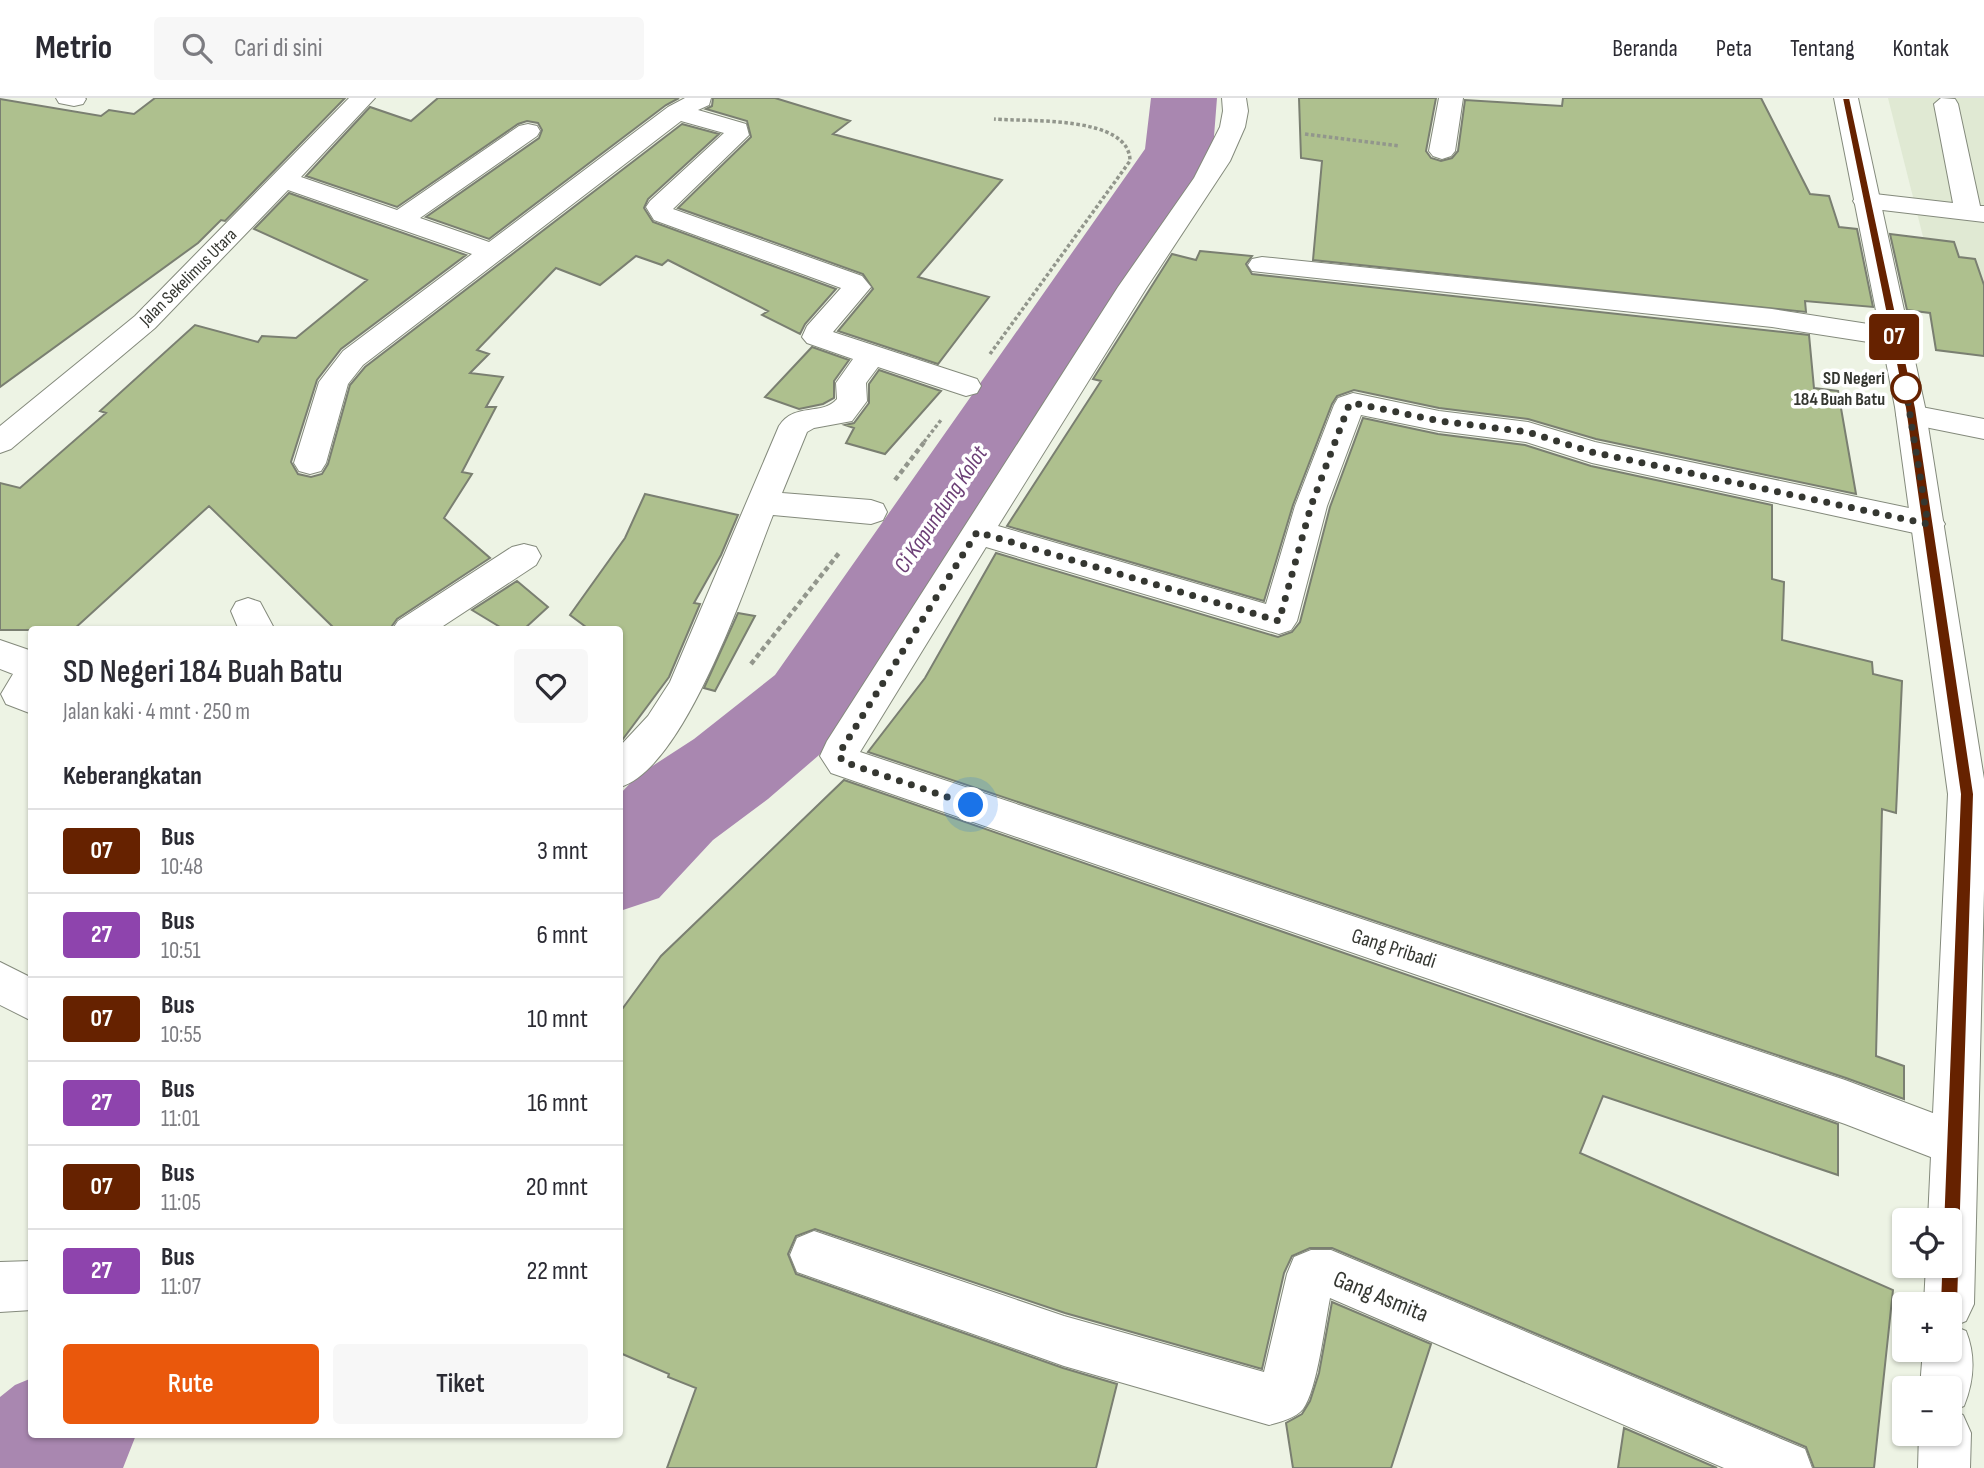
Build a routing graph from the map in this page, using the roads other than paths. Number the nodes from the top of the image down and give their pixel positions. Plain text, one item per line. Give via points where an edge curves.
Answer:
1 (363, 98) edge
2 (704, 98) edge
3 (1234, 98) edge
4 (1451, 98) edge
5 (1846, 98) edge
6 (1947, 104) dead end
7 (677, 112) junction
8 (528, 131) dead end
9 (1442, 151) road end
10 (285, 180) junction
11 (1866, 201) junction
12 (1976, 214) edge
13 (401, 219) junction
14 (492, 252) junction
15 (1262, 265) dead end
16 (1894, 337) junction
17 (872, 356) junction
18 (966, 386) road end
19 (1911, 415) junction
20 (1984, 429) edge
21 (0, 442) edge
22 (310, 463) dead end
23 (762, 503) junction
24 (871, 512) road end
25 (1928, 524) junction
26 (977, 532) junction
27 (524, 556) dead end
28 (416, 626) edge
29 (0, 654) edge
30 (28, 664) edge
31 (28, 681) edge
32 (28, 698) edge
33 (623, 768) edge
34 (1975, 797) edge
35 (0, 982) edge
36 (28, 999) edge
37 (1954, 1143) junction
38 (814, 1255) dead end
39 (28, 1285) edge
40 (0, 1287) edge
41 (1949, 1292) edge
42 (1945, 1446) edge
43 (1786, 1468) edge
44 (1944, 1468) edge

1 - 10 street, Jalan Sekelimus Utara
2 - 7 street
3 - 26 street via 1234,122 1203,184
4 - 9 street
5 - 11 street
6 - 12 street
7 - 14 street
7 - 17 street via 737,129 737,135 659,207 663,214 852,282 857,287 816,335
8 - 13 street
10 - 13 street
10 - 21 street, Jalan Sekelimus Utara via 145,322
11 - 12 street
11 - 16 street
13 - 14 street
14 - 22 street via 353,358 334,382
15 - 16 street via 1772,318
16 - 19 street
17 - 18 street
17 - 23 street via 853,377 852,401 841,414 806,419 794,426
19 - 20 street
19 - 25 street
23 - 24 street
23 - 33 street via 686,687 661,727
25 - 26 street via 1592,452 1528,432 1440,421 1353,403 1321,474 1279,621
25 - 34 street
26 - 37 street, Gang Pribadi via 840,752 844,762
27 - 28 street
29 - 30 street
31 - 32 street via 19,694
34 - 37 street
35 - 36 street
37 - 41 street
38 - 43 street, Gang Asmita via 1065,1341 1269,1399 1286,1390 1311,1274 1331,1273
39 - 40 street
42 - 44 street

